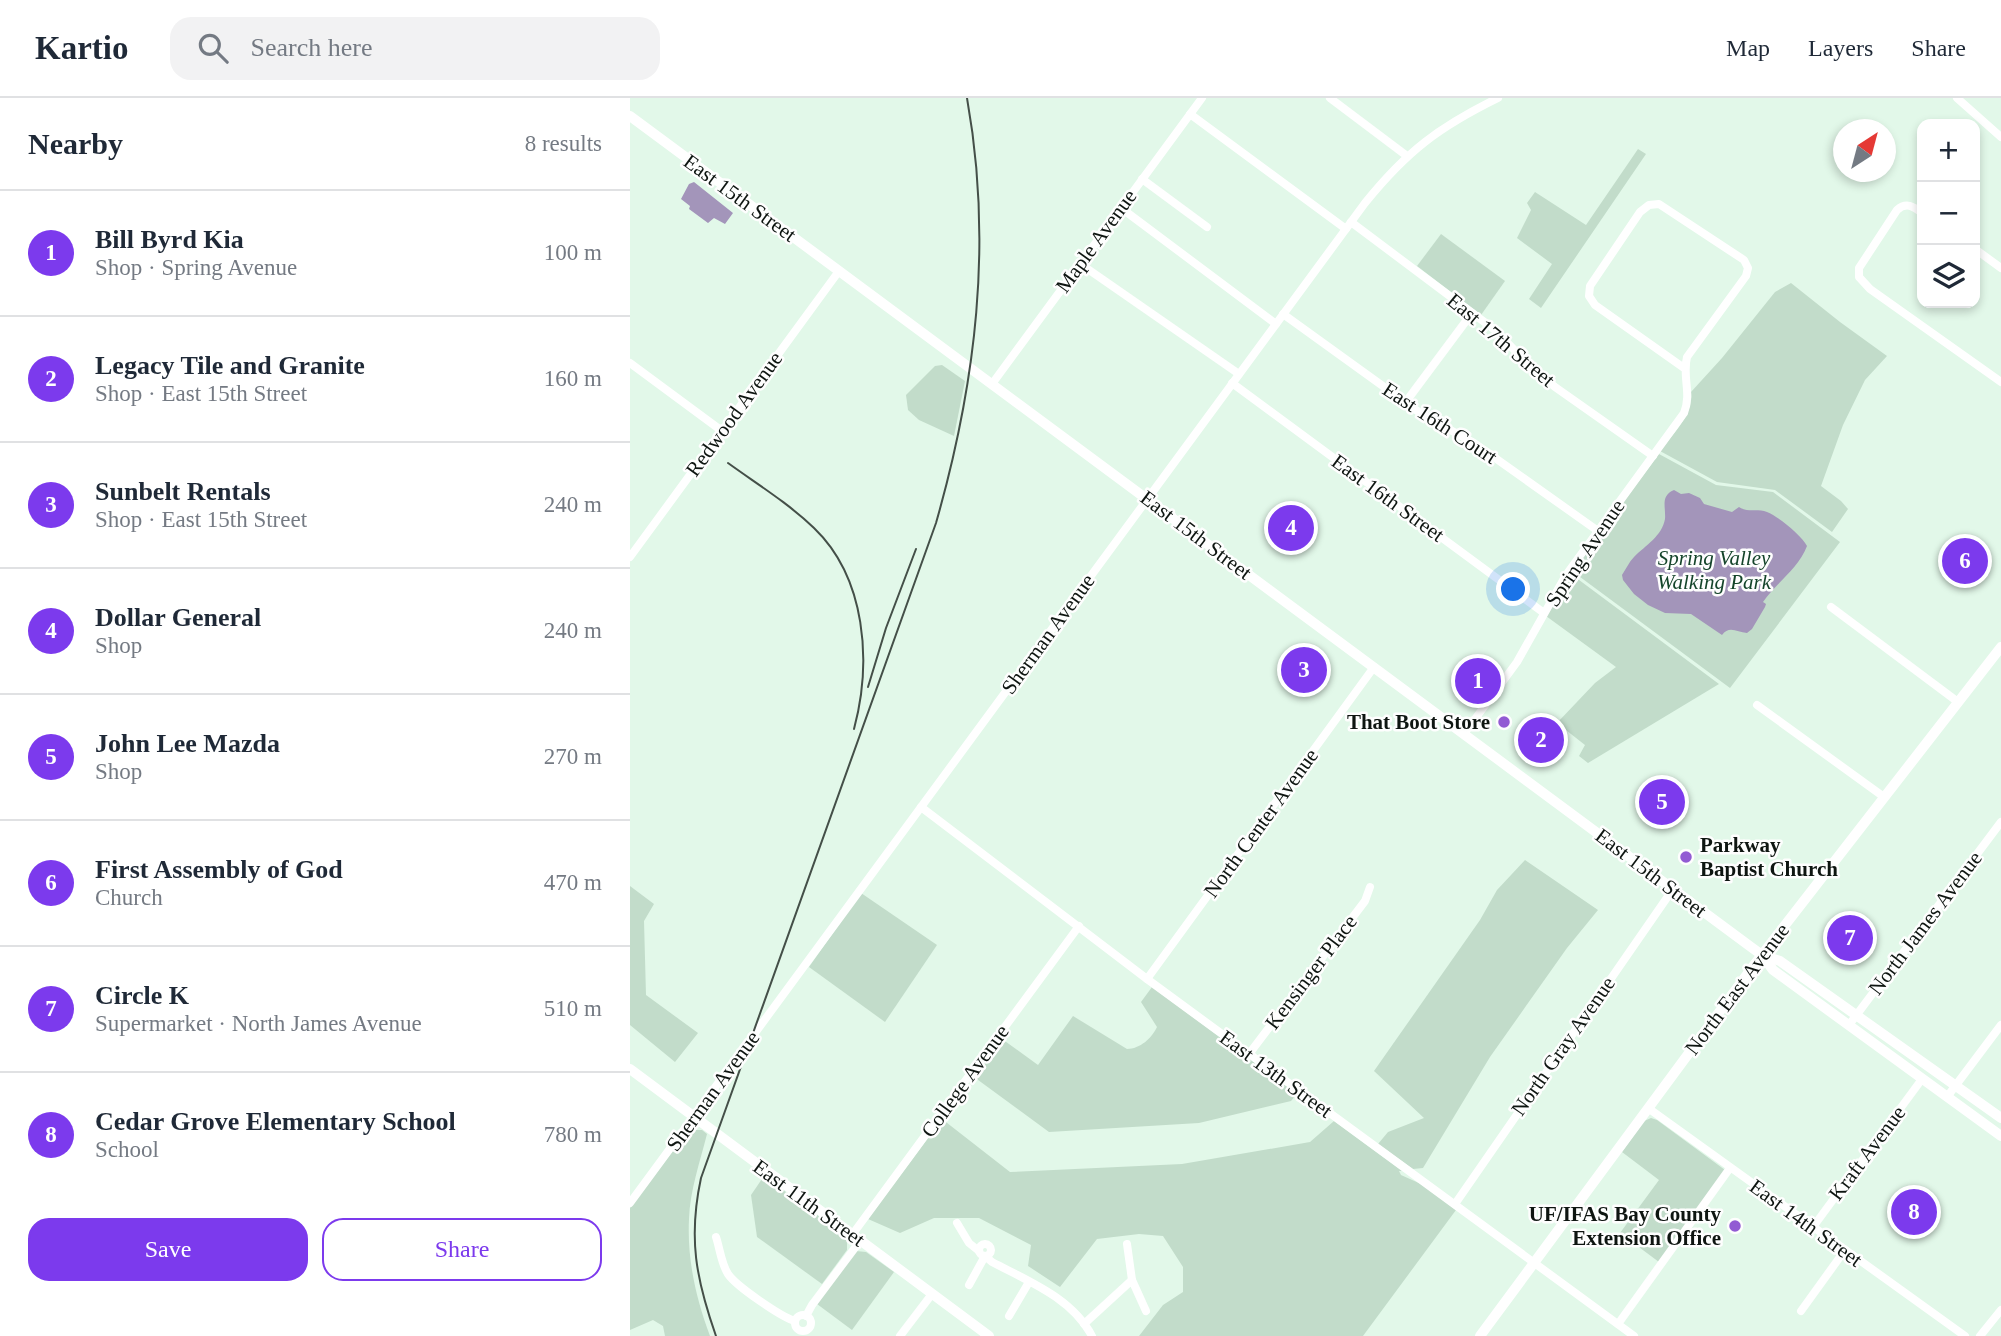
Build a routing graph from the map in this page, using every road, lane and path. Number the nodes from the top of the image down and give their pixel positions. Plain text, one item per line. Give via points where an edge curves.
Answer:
1 (1202, 98) edge
2 (1329, 98) edge
3 (1498, 98) edge
4 (1957, 98) edge
5 (1190, 114) junction
6 (630, 116) edge
7 (2001, 136) edge
8 (1407, 156) junction
9 (1142, 179) junction
10 (1121, 208) junction
11 (1917, 209) edge
12 (1349, 225) junction
13 (1207, 227) dead end
14 (1980, 253) edge
15 (1079, 263) junction
16 (2001, 268) edge
17 (839, 271) junction
18 (1472, 313) junction
19 (1283, 314) junction
20 (1276, 324) junction
21 (630, 363) edge
22 (1684, 368) junction
23 (1239, 374) junction
24 (2001, 382) edge
25 (1232, 383) junction
26 (992, 384) junction
27 (1405, 403) junction
28 (722, 431) junction
29 (1653, 456) junction
30 (1147, 499) junction
31 (1598, 531) junction
32 (630, 557) edge
33 (1832, 607) dead end
34 (1544, 613) junction
35 (1999, 653) edge
36 (1374, 667) junction
37 (1958, 702) junction
38 (1757, 705) dead end
39 (1464, 734) junction
40 (1884, 797) junction
41 (920, 807) junction
42 (2001, 822) edge
43 (1370, 887) dead end
44 (1673, 889) junction
45 (1079, 926) junction
46 (1762, 955) junction
47 (1147, 979) junction
48 (1852, 1020) junction
49 (2001, 1025) edge
50 (1249, 1054) junction
51 (1921, 1061) junction
52 (630, 1069) edge
53 (1942, 1075) junction
54 (1922, 1079) junction
55 (1956, 1085) junction
56 (1947, 1097) junction
57 (1648, 1108) junction
58 (693, 1117) junction
59 (2001, 1118) edge
60 (2001, 1136) edge
61 (1730, 1168) junction
62 (632, 1196) edge
63 (1455, 1204) junction
64 (957, 1223) dead end
65 (1812, 1227) junction
66 (716, 1237) dead end
67 (856, 1238) junction
68 (1127, 1244) dead end
69 (1845, 1250) junction
70 (982, 1253) junction
71 (1534, 1263) junction
72 (1132, 1280) junction
73 (1029, 1282) junction
74 (969, 1285) dead end
75 (932, 1294) junction
76 (2001, 1310) edge
77 (1146, 1311) dead end
78 (1801, 1311) dead end
79 (806, 1315) junction
80 (1009, 1316) dead end
81 (795, 1321) junction
82 (1084, 1324) junction
83 (1618, 1324) junction
84 (802, 1333) edge
85 (1089, 1335) edge
86 (900, 1336) edge
87 (989, 1336) edge
88 (1480, 1336) edge
89 (1634, 1336) edge
90 (1965, 1336) edge
91 (1980, 1336) edge

1 - 5 street, Maple Avenue
2 - 8 street
3 - 8 street, Sherman Avenue via 1443,127
4 - 7 street
5 - 9 street, Maple Avenue
5 - 12 street, East 17th Street
6 - 17 main road, East 15th Street
8 - 12 street, Sherman Avenue
9 - 10 street, Maple Avenue
9 - 13 street
10 - 15 street, Maple Avenue
10 - 20 street
11 - 24 street via 1907,205 1896,212 1858,275 1870,289
12 - 18 street, East 17th Street
12 - 19 street, Sherman Avenue
14 - 16 street
15 - 23 street
15 - 26 street, Maple Avenue
17 - 26 main road, East 15th Street
17 - 28 street, Redwood Avenue
18 - 27 street
18 - 29 street, East 17th Street via 1555,387
19 - 20 street, Sherman Avenue
19 - 27 street, East 16th Court
20 - 23 street, Sherman Avenue
21 - 28 street
22 - 22 street via 1691,349 1748,268 1744,260 1659,204 1648,205 1590,286 1589,296 1595,305
22 - 29 street, Spring Avenue via 1687,405
23 - 25 street, Sherman Avenue
25 - 30 street, Sherman Avenue
25 - 34 street, East 16th Street
26 - 30 main road, East 15th Street
27 - 31 street, East 16th Court via 1474,443
28 - 32 street, Redwood Avenue
29 - 31 street, Spring Avenue
30 - 36 main road, East 15th Street
30 - 41 street, Sherman Avenue
31 - 34 street, Spring Avenue
33 - 37 street
34 - 39 street, Spring Avenue via 1517,662
35 - 37 main road, North East Avenue
36 - 39 main road, East 15th Street
36 - 47 street, North Center Avenue
37 - 40 main road, North East Avenue
38 - 40 street
39 - 44 main road, East 15th Street
40 - 46 main road, North East Avenue
41 - 45 street, East 13th Street
41 - 58 street, Sherman Avenue
42 - 48 street, North James Avenue
43 - 50 street, Kensinger Place via 1365,901
44 - 46 main road, East 15th Street
44 - 63 street, North Gray Avenue
45 - 47 street, East 13th Street
45 - 67 street, College Avenue
46 - 48 main road, East 15th Street via 1773,970
46 - 57 main road, North East Avenue
47 - 50 street, East 13th Street
48 - 51 main road, East 15th Street
48 - 54 main road, East 15th Street
49 - 55 street
50 - 63 street, East 13th Street
51 - 53 main road, East 15th Street
51 - 54 main road
52 - 58 main road, East 11th Street
53 - 54 main road
53 - 55 main road, East 15th Street
54 - 56 main road, East 15th Street
54 - 65 street, Kraft Avenue
55 - 56 street
55 - 59 main road, East 15th Street
56 - 60 main road, East 15th Street
57 - 61 street, East 14th Street
57 - 71 main road, North East Avenue
58 - 62 street, Sherman Avenue
58 - 67 main road, East 11th Street
61 - 65 street, East 14th Street
61 - 83 street
63 - 71 street, East 13th Street
64 - 70 street via 969,1243
65 - 69 street, East 14th Street
66 - 81 street via 733,1280 781,1316
67 - 75 main road, East 11th Street
67 - 79 street, College Avenue
68 - 72 street
69 - 78 street
69 - 90 street, East 14th Street
70 - 73 street
70 - 74 street
71 - 83 street, East 13th Street
71 - 88 main road, North East Avenue
72 - 77 street
72 - 82 street
73 - 80 street
73 - 82 street via 1067,1305
75 - 86 street
75 - 87 main road, East 11th Street
76 - 91 street
79 - 81 street
79 - 84 street via 810,1325
81 - 84 street
82 - 85 street
83 - 89 street, East 13th Street

